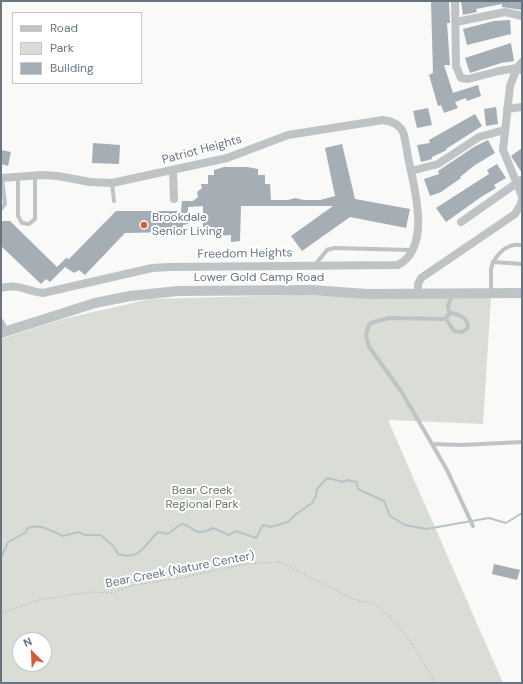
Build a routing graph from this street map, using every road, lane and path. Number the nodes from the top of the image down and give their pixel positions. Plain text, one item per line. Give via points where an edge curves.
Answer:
1 (455, 1) edge
2 (522, 16) edge
3 (456, 22) junction
4 (520, 67) edge
5 (522, 107) edge
6 (507, 109) junction
7 (504, 130) junction
8 (173, 171) junction
9 (412, 174) junction
10 (35, 176) junction
11 (18, 177) junction
12 (1, 178) edge
13 (520, 181) edge
14 (112, 183) junction
15 (522, 196) edge
16 (174, 199) dead end
17 (522, 199) edge
18 (114, 201) dead end
19 (1, 209) edge
20 (462, 222) dead end
21 (522, 245) edge
22 (411, 250) junction
23 (493, 262) junction
24 (522, 264) edge
25 (315, 265) junction
26 (1, 288) edge
27 (452, 293) junction
28 (491, 293) junction
29 (418, 294) junction
30 (522, 294) edge
31 (450, 314) junction
32 (446, 319) junction
33 (2, 329) edge
34 (522, 442) edge
35 (432, 444) junction
36 (473, 526) dead end
37 (1, 612) edge
38 (435, 683) edge

1 - 3 street
2 - 3 street via 505,12
3 - 4 street via 456,66 461,78 468,79
4 - 6 street via 510,86
5 - 6 street
6 - 7 street
7 - 9 street via 479,137 438,164
7 - 13 street via 504,156
8 - 9 street, Patriot Heights via 226,158 288,135 384,120 392,121 403,132
8 - 14 street, Patriot Heights
8 - 16 street
9 - 22 street, Freedom Heights via 419,220
10 - 11 street, Patriot Heights
10 - 11 lane via 35,219 29,224 22,224 18,216
10 - 14 street, Patriot Heights via 58,176
11 - 12 street, Patriot Heights
12 - 19 lane via 4,204
13 - 15 street
13 - 20 street
14 - 18 lane
17 - 29 street via 515,214 421,278
21 - 23 lane via 514,244 507,247
22 - 25 lane via 334,248 327,250
22 - 25 street, Freedom Heights via 405,261 398,265
23 - 24 lane
23 - 28 lane
25 - 26 street, Freedom Heights via 152,268 43,292 34,292 17,285
27 - 28 street, Lower Gold Camp Road
27 - 29 street, Lower Gold Camp Road
27 - 31 lane via 448,307
28 - 30 street, Lower Gold Camp Road
29 - 33 street, Lower Gold Camp Road via 311,290 178,291 95,303
31 - 32 lane
31 - 32 lane via 461,315 466,320 466,331 454,331
32 - 35 lane via 382,318 371,323 367,331 369,347 401,391
34 - 35 lane
35 - 36 lane
37 - 38 path, Bear Creek (Nature Center) via 38,600 91,592 113,593 133,585 239,565 280,562 353,600 378,605 413,644

